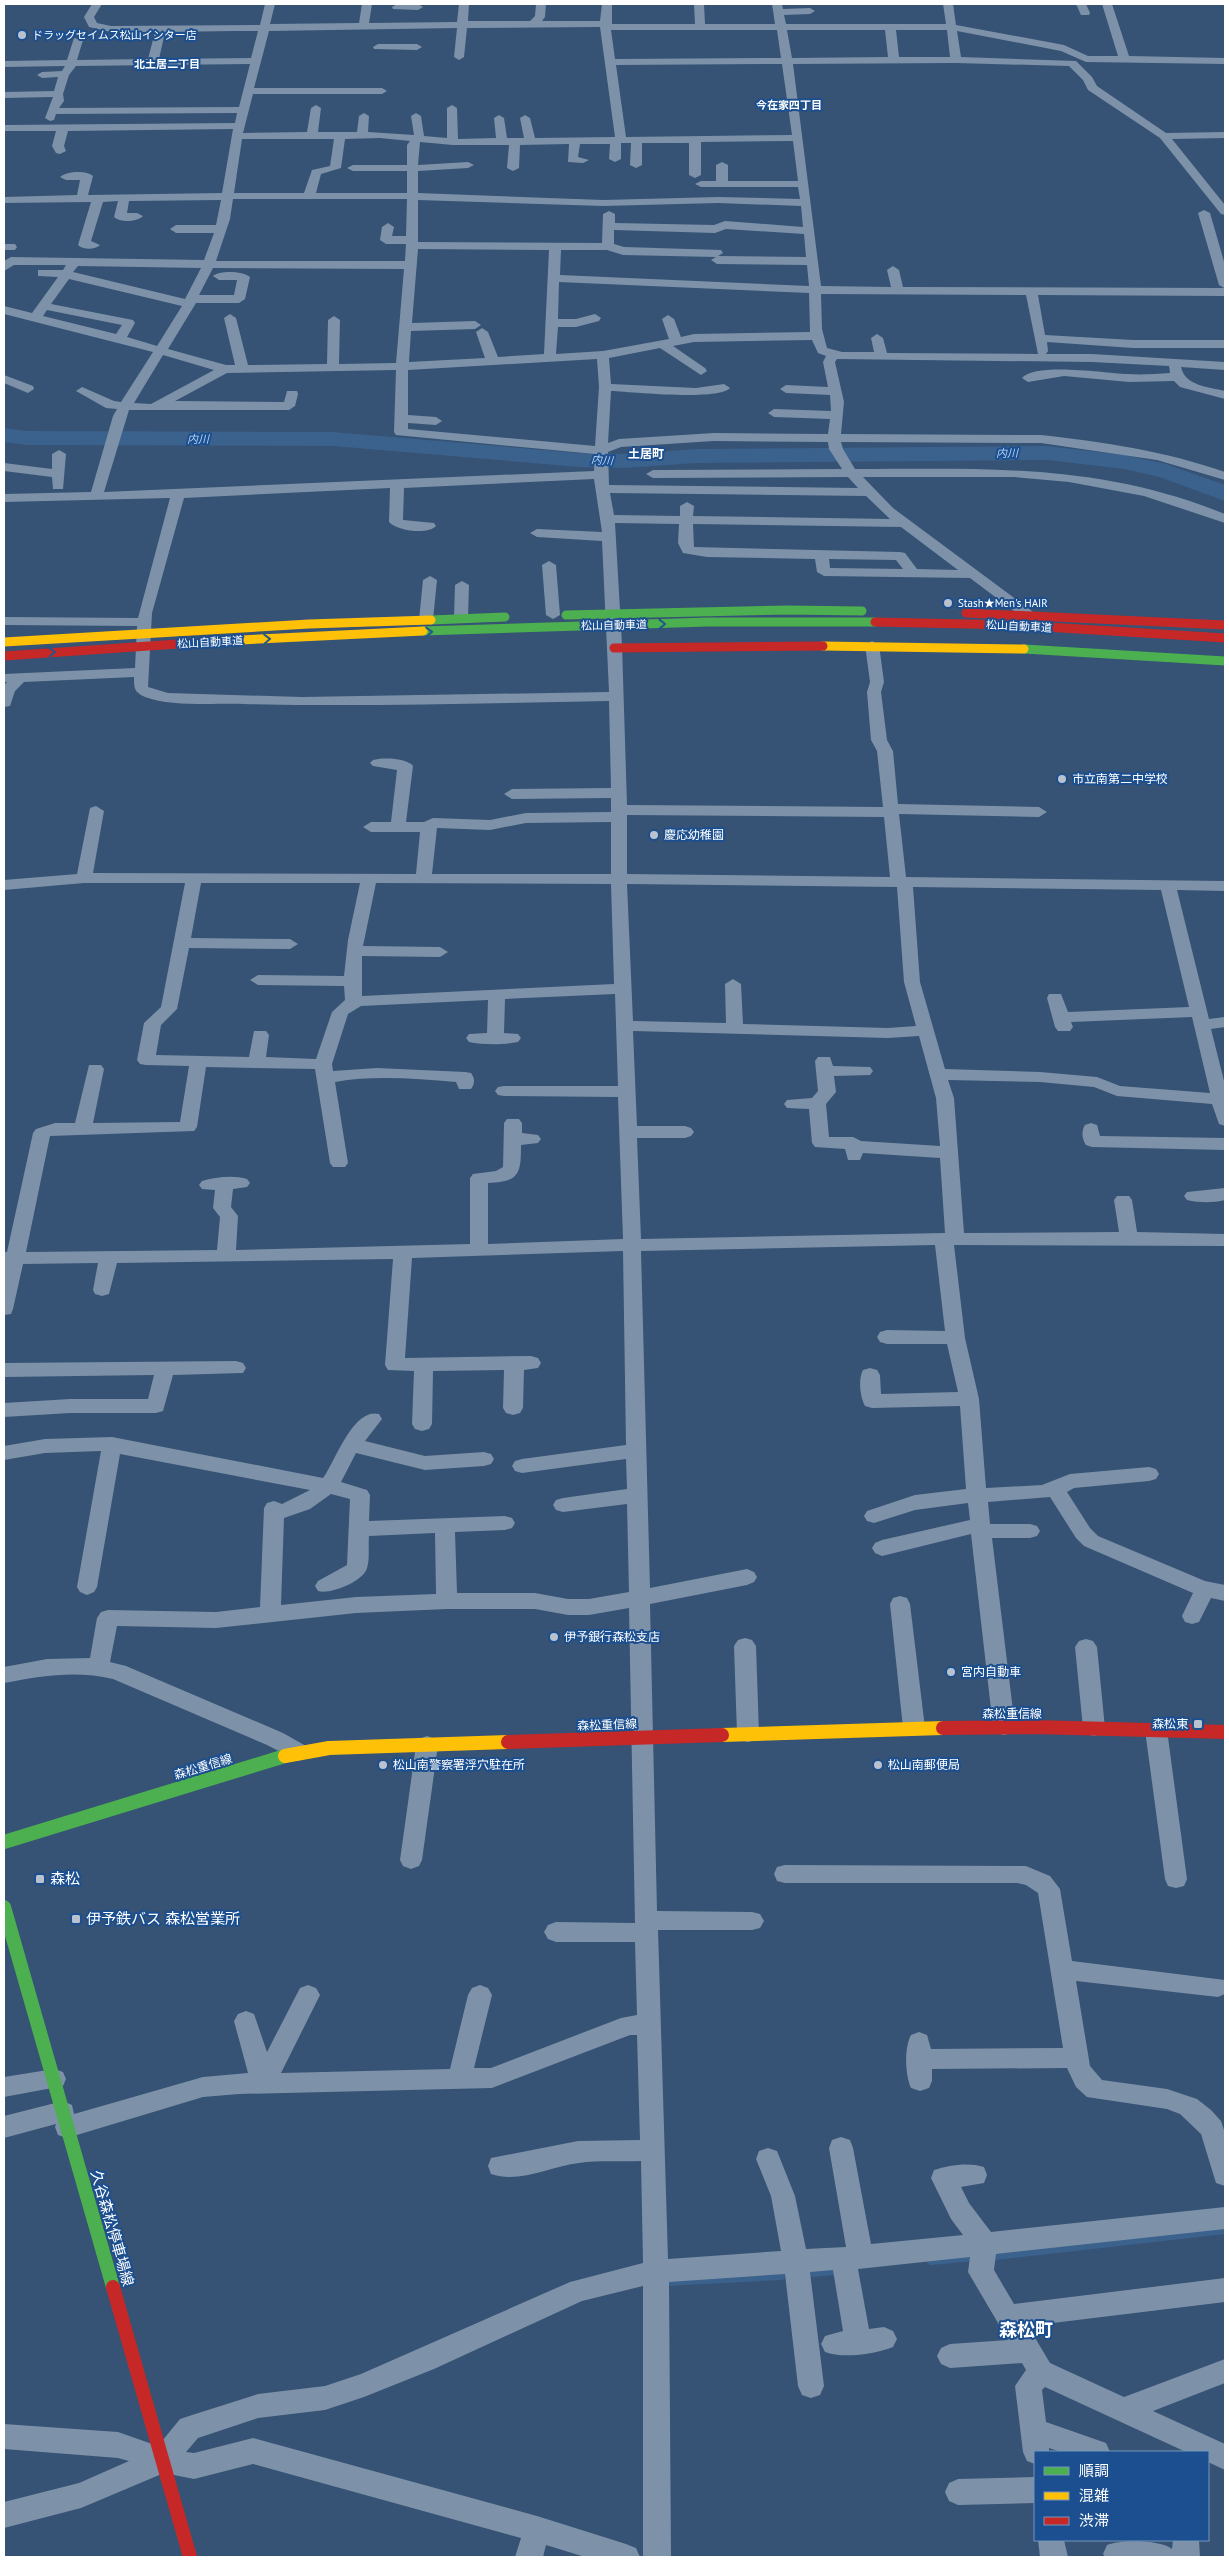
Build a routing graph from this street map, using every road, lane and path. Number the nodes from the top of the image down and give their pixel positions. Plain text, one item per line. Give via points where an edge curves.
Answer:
1 (97, 4) edge
2 (270, 4) edge
3 (464, 4) edge
4 (542, 4) edge
5 (607, 4) edge
6 (699, 4) edge
7 (948, 4) edge
8 (1107, 4) edge
9 (367, 5) edge
10 (355, 6) dead end
11 (397, 7) dead end
12 (778, 8) edge
13 (810, 11) dead end
14 (861, 13) dead end
15 (464, 24) junction
16 (533, 24) junction
17 (606, 26) junction
18 (700, 26) junction
19 (781, 26) junction
20 (864, 26) junction
21 (890, 26) junction
22 (363, 27) junction
23 (383, 27) junction
24 (406, 27) junction
25 (952, 27) junction
26 (263, 28) junction
27 (160, 33) junction
28 (94, 38) dead end
29 (78, 40) dead end
30 (417, 47) dead end
31 (836, 47) dead end
32 (893, 55) junction
33 (955, 56) junction
34 (460, 57) dead end
35 (838, 60) junction
36 (257, 61) junction
37 (788, 61) junction
38 (1125, 61) junction
39 (1225, 61) edge
40 (153, 62) junction
41 (609, 62) junction
42 (71, 63) junction
43 (4, 64) edge
44 (64, 74) junction
45 (4, 76) edge
46 (250, 91) junction
47 (382, 91) dead end
48 (58, 94) junction
49 (4, 95) edge
50 (316, 108) dead end
51 (452, 108) dead end
52 (245, 110) junction
53 (51, 111) junction
54 (364, 116) dead end
55 (416, 116) dead end
56 (499, 118) dead end
57 (525, 118) dead end
58 (48, 127) junction
59 (63, 127) junction
60 (4, 128) edge
61 (238, 131) junction
62 (1225, 134) edge
63 (312, 135) junction
64 (340, 135) junction
65 (362, 135) junction
66 (1164, 136) junction
67 (797, 138) junction
68 (416, 139) junction
69 (694, 139) junction
70 (618, 140) junction
71 (637, 140) junction
72 (515, 141) junction
73 (530, 141) junction
74 (575, 141) junction
75 (453, 142) junction
76 (502, 142) junction
77 (60, 151) dead end
78 (615, 159) dead end
79 (583, 160) dead end
80 (468, 165) dead end
81 (636, 165) dead end
82 (722, 165) dead end
83 (353, 168) dead end
84 (412, 168) junction
85 (513, 168) dead end
86 (66, 177) dead end
87 (722, 184) junction
88 (804, 184) junction
89 (228, 196) junction
90 (309, 196) junction
91 (413, 196) junction
92 (82, 198) junction
93 (98, 198) junction
94 (124, 198) junction
95 (6, 200) edge
96 (537, 201) junction
97 (584, 202) junction
98 (609, 203) junction
99 (806, 203) junction
100 (1225, 211) edge
101 (4, 212) edge
102 (1204, 213) dead end
103 (536, 214) dead end
104 (137, 216) dead end
105 (623, 216) dead end
106 (583, 217) dead end
107 (710, 225) junction
108 (608, 226) junction
109 (388, 227) dead end
110 (176, 228) dead end
111 (220, 229) junction
112 (809, 231) junction
113 (412, 242) junction
114 (94, 245) dead end
115 (608, 246) junction
116 (555, 247) junction
117 (171, 250) dead end
118 (717, 256) junction
119 (74, 261) junction
120 (812, 261) junction
121 (168, 262) junction
122 (208, 263) junction
123 (410, 265) junction
124 (4, 267) edge
125 (596, 267) dead end
126 (893, 270) dead end
127 (4, 272) edge
128 (66, 274) junction
129 (203, 275) junction
130 (552, 278) junction
131 (594, 280) junction
132 (1225, 284) edge
133 (719, 285) junction
134 (815, 290) junction
135 (898, 290) junction
136 (1031, 291) junction
137 (1225, 292) edge
138 (190, 302) junction
139 (4, 310) edge
140 (40, 312) junction
141 (230, 318) dead end
142 (595, 318) dead end
143 (668, 319) dead end
144 (334, 323) joint
145 (551, 323) junction
146 (320, 325) dead end
147 (405, 326) junction
148 (478, 329) joint
149 (818, 336) junction
150 (877, 338) dead end
151 (1040, 338) junction
152 (120, 339) junction
153 (669, 342) junction
154 (1225, 344) edge
155 (1207, 345) junction
156 (160, 349) junction
157 (603, 355) junction
158 (833, 355) junction
159 (881, 356) junction
160 (550, 357) junction
161 (1042, 357) junction
162 (493, 361) junction
163 (402, 366) junction
164 (1219, 366) edge
165 (242, 368) junction
166 (333, 368) junction
167 (703, 368) dead end
168 (225, 369) junction
169 (1051, 372) junction
170 (1177, 372) junction
171 (1225, 376) edge
172 (1028, 378) dead end
173 (5, 381) edge
174 (605, 387) junction
175 (724, 388) dead end
176 (28, 389) dead end
177 (786, 389) dead end
178 (82, 391) dead end
179 (836, 391) junction
180 (292, 394) dead end
181 (1225, 395) edge
182 (156, 407) junction
183 (123, 408) junction
184 (774, 413) dead end
185 (838, 415) junction
186 (136, 418) dead end
187 (401, 419) junction
188 (436, 421) dead end
189 (834, 438) junction
190 (601, 451) junction
191 (59, 454) dead end
192 (4, 466) edge
193 (600, 472) junction
194 (852, 473) junction
195 (59, 474) junction
196 (653, 474) dead end
197 (1225, 476) edge
198 (397, 484) junction
199 (604, 489) junction
200 (870, 492) junction
201 (178, 494) junction
202 (96, 497) junction
203 (4, 498) edge
204 (58, 498) junction
205 (686, 513) junction
206 (608, 519) junction
207 (1225, 519) edge
208 (904, 523) junction
209 (429, 526) dead end
210 (537, 533) dead end
211 (609, 537) junction
212 (549, 565) dead end
213 (975, 574) junction
214 (430, 580) dead end
215 (462, 585) dead end
216 (612, 614) junction
217 (1027, 614) junction
218 (553, 615) junction
219 (461, 618) junction
220 (426, 620) junction
221 (4, 621) edge
222 (1225, 625) edge
223 (143, 628) junction
224 (1225, 638) edge
225 (4, 642) edge
226 (609, 644) junction
227 (872, 645) junction
228 (1225, 652) edge
229 (4, 656) edge
230 (156, 659) dead end
231 (1225, 661) edge
232 (4, 669) edge
233 (142, 672) junction
234 (11, 677) edge
235 (616, 696) junction
236 (5, 703) edge
237 (378, 763) dead end
238 (619, 793) junction
239 (512, 794) dead end
240 (96, 811) dead end
241 (891, 811) junction
242 (1039, 812) dead end
243 (619, 813) junction
244 (371, 827) dead end
245 (398, 827) junction
246 (428, 827) junction
247 (84, 878) junction
248 (194, 878) junction
249 (368, 878) junction
250 (424, 878) junction
251 (618, 879) junction
252 (902, 883) junction
253 (4, 885) edge
254 (1168, 886) junction
255 (1225, 886) edge
256 (281, 941) dead end
257 (181, 943) junction
258 (355, 951) junction
259 (440, 952) dead end
260 (258, 980) dead end
261 (352, 981) junction
262 (733, 984) dead end
263 (624, 989) junction
264 (497, 994) junction
265 (1055, 998) dead end
266 (354, 1002) junction
267 (1200, 1019) junction
268 (1225, 1022) edge
269 (625, 1026) junction
270 (735, 1030) junction
271 (925, 1030) junction
272 (260, 1035) dead end
273 (475, 1038) dead end
274 (495, 1038) junction
275 (512, 1038) dead end
276 (198, 1061) junction
277 (257, 1062) junction
278 (95, 1070) dead end
279 (324, 1071) junction
280 (864, 1071) dead end
281 (938, 1074) junction
282 (465, 1085) dead end
283 (504, 1091) dead end
284 (627, 1092) junction
285 (1220, 1099) junction
286 (817, 1103) junction
287 (793, 1104) dead end
288 (1225, 1120) edge
289 (83, 1129) junction
290 (1091, 1129) dead end
291 (628, 1132) junction
292 (685, 1132) dead end
293 (532, 1139) dead end
294 (1225, 1144) edge
295 (948, 1153) junction
296 (339, 1163) dead end
297 (225, 1184) dead end
298 (1225, 1194) edge
299 (1193, 1196) dead end
300 (1122, 1200) dead end
301 (1129, 1238) junction
302 (949, 1239) junction
303 (1225, 1240) edge
304 (632, 1245) junction
305 (479, 1250) junction
306 (403, 1253) junction
307 (226, 1256) junction
308 (109, 1257) junction
309 (10, 1258) edge
310 (102, 1290) dead end
311 (4, 1309) edge
312 (887, 1337) dead end
313 (955, 1338) junction
314 (424, 1364) junction
315 (236, 1368) dead end
316 (165, 1369) junction
317 (4, 1370) edge
318 (870, 1375) dead end
319 (969, 1399) junction
320 (513, 1408) dead end
321 (4, 1410) edge
322 (372, 1419) dead end
323 (422, 1424) dead end
324 (112, 1444) junction
325 (352, 1445) junction
326 (637, 1451) junction
327 (4, 1453) edge
328 (470, 1455) dead end
329 (533, 1460) dead end
330 (1149, 1474) dead end
331 (328, 1486) junction
332 (1055, 1489) junction
333 (638, 1494) junction
334 (977, 1496) junction
335 (563, 1505) dead end
336 (874, 1516) dead end
337 (493, 1518) dead end
338 (445, 1526) junction
339 (981, 1528) junction
340 (359, 1529) junction
341 (1030, 1531) dead end
342 (882, 1548) dead end
343 (747, 1577) dead end
344 (87, 1587) dead end
345 (1215, 1591) edge
346 (640, 1598) junction
347 (446, 1601) junction
348 (900, 1604) dead end
349 (326, 1608) junction
350 (270, 1614) junction
351 (1192, 1616) dead end
352 (745, 1646) dead end
353 (1086, 1647) dead end
354 (96, 1666) junction
355 (4, 1675) edge
356 (1004, 1727) junction
357 (914, 1728) junction
358 (1094, 1728) junction
359 (1156, 1730) junction
360 (1225, 1732) edge
361 (748, 1734) junction
362 (642, 1738) junction
363 (427, 1745) junction
364 (298, 1752) junction
365 (4, 1842) edge
366 (411, 1860) dead end
367 (785, 1874) dead end
368 (1176, 1879) dead end
369 (4, 1907) edge
370 (752, 1921) dead end
371 (646, 1927) junction
372 (556, 1932) dead end
373 (1063, 1970) junction
374 (1218, 1986) dead end
375 (308, 1995) dead end
376 (480, 1995) dead end
377 (246, 2021) dead end
378 (648, 2024) junction
379 (1078, 2058) junction
380 (920, 2061) dead end
381 (54, 2079) junction
382 (459, 2079) junction
383 (263, 2083) junction
384 (4, 2087) edge
385 (65, 2119) junction
386 (4, 2127) edge
387 (840, 2148) dead end
388 (652, 2150) junction
389 (768, 2159) dead end
390 (500, 2166) dead end
391 (975, 2175) dead end
392 (1225, 2175) edge
393 (1225, 2218) edge
394 (985, 2243) junction
395 (852, 2257) junction
396 (796, 2261) junction
397 (656, 2271) junction
398 (1225, 2290) edge
399 (1007, 2318) junction
400 (884, 2339) dead end
401 (846, 2343) joint
402 (950, 2356) dead end
403 (1034, 2362) junction
404 (1225, 2371) edge
405 (811, 2386) dead end
406 (1123, 2410) junction
407 (4, 2436) edge
408 (1035, 2441) edge
409 (1091, 2451) edge
410 (1225, 2457) edge
411 (163, 2460) junction
412 (1034, 2490) edge
413 (958, 2492) dead end
414 (4, 2515) edge
415 (537, 2529) junction
416 (1051, 2541) edge
417 (1186, 2541) edge
418 (1117, 2554) dead end
419 (190, 2557) edge
420 (529, 2557) edge
421 (626, 2557) edge
422 (658, 2557) edge
423 (1054, 2557) edge
424 (1162, 2557) edge
425 (1186, 2557) edge

1 - 27 street via 90,17 93,26
2 - 26 street
3 - 15 street
4 - 16 street via 540,17
5 - 17 street
6 - 18 street
7 - 25 street
8 - 38 street
9 - 10 street
9 - 22 street
11 - 24 street via 413,7
12 - 13 street
12 - 19 street
14 - 20 street
15 - 16 street
15 - 24 street
15 - 34 street
16 - 17 street
17 - 18 street
17 - 41 street
18 - 19 street
19 - 20 street
19 - 37 street
20 - 21 street
21 - 25 street
21 - 32 street
22 - 23 street
22 - 26 street via 320,32
23 - 24 street
23 - 30 street via 377,52
25 - 33 street
25 - 38 street via 1064,48 1080,58
26 - 27 street
26 - 36 street
27 - 28 street
27 - 40 street
29 - 42 street
31 - 35 street
32 - 33 street
32 - 35 street
33 - 66 street via 993,49 1017,56 1072,63 1092,88
35 - 37 street
36 - 40 street
36 - 46 street
37 - 41 street
37 - 67 street
38 - 39 street
40 - 42 street via 100,58
41 - 70 street
42 - 43 street
42 - 44 street via 69,71
44 - 45 street
44 - 48 street
46 - 47 street
46 - 52 street
48 - 49 street
48 - 53 street via 59,101
50 - 63 street
51 - 75 street
52 - 53 street via 83,114
52 - 61 street
53 - 58 street
54 - 65 street
55 - 68 street via 420,134
56 - 76 street
57 - 73 street
58 - 59 street
58 - 60 street
59 - 61 street
59 - 77 street via 58,146
61 - 63 street
61 - 89 street
62 - 66 street
63 - 64 street
64 - 65 street
64 - 90 street via 335,168 316,172
65 - 68 street
66 - 100 street
67 - 69 street
67 - 88 street
68 - 75 street
68 - 84 street
69 - 71 street
69 - 87 street via 698,179
70 - 71 street
70 - 74 street
70 - 78 street
71 - 81 street
72 - 73 street
72 - 76 street
72 - 85 street
73 - 74 street
74 - 79 street via 572,160
75 - 76 street
80 - 84 street
82 - 87 street
83 - 84 street
84 - 91 street
86 - 92 street via 87,176
87 - 88 street
88 - 99 street
89 - 90 street
89 - 94 street
89 - 111 street
90 - 91 street
91 - 96 street
91 - 113 street
92 - 93 street
92 - 95 street
93 - 94 street
93 - 114 street via 86,222 84,245
94 - 104 street via 120,217
95 - 101 street
96 - 97 street
96 - 103 street
97 - 98 street
97 - 106 street
98 - 99 street
98 - 108 street
99 - 112 street
102 - 132 street
105 - 107 street via 705,217
107 - 108 street
107 - 112 street
107 - 118 street
108 - 115 street
109 - 113 street via 386,240
110 - 111 street
111 - 122 street
112 - 120 street
113 - 116 street
113 - 123 street
115 - 116 street
115 - 118 street via 622,250
116 - 130 street
117 - 121 street
118 - 120 street
118 - 133 street
119 - 121 street
119 - 124 street via 11,261
119 - 128 street
120 - 134 street
121 - 122 street
122 - 123 street
122 - 129 street
123 - 147 street
125 - 131 street
126 - 135 street
127 - 128 street
128 - 138 street
128 - 140 street
129 - 138 street
129 - 138 street via 244,277 239,299
130 - 131 street
130 - 145 street
131 - 133 street
133 - 134 street
134 - 135 street
134 - 149 street
135 - 136 street
136 - 137 street
136 - 151 street
138 - 156 street
139 - 140 street
140 - 152 street
140 - 152 street via 129,323
141 - 165 street
142 - 145 street via 576,323
143 - 153 street
144 - 146 street
144 - 166 street via 339,340
145 - 160 street
147 - 148 street
147 - 163 street
148 - 162 street
149 - 153 street via 694,338
149 - 158 street via 822,350
150 - 159 street
151 - 155 street via 1089,343
151 - 161 street
152 - 156 street
153 - 157 street
153 - 167 street
154 - 155 street
155 - 164 street
156 - 168 street
156 - 183 street
157 - 160 street
157 - 174 street
158 - 159 street
158 - 179 street via 829,362
159 - 161 street
160 - 162 street
161 - 169 street
161 - 170 street
162 - 163 street
163 - 166 street
163 - 187 street
164 - 170 street
165 - 166 street
165 - 168 street
168 - 182 street
169 - 170 street via 1144,378
169 - 172 street
170 - 171 street
170 - 181 street via 1185,384
173 - 176 street
174 - 175 street via 696,392
174 - 190 street
177 - 179 street
178 - 183 street
179 - 185 street
180 - 182 street via 288,406
182 - 183 street
182 - 186 street
183 - 202 street
184 - 185 street
185 - 189 street
187 - 188 street
187 - 190 street via 401,432
189 - 190 street via 678,439 619,443
189 - 194 street via 839,454
189 - 197 street via 1041,439 1158,456
190 - 193 street
191 - 195 street
192 - 195 street
193 - 198 street
193 - 199 street
194 - 196 street
194 - 200 street
194 - 207 street via 1058,475 1143,490 1186,502
195 - 204 street
198 - 201 street
198 - 209 street via 396,522 402,526
199 - 200 street
199 - 206 street
200 - 208 street
201 - 202 street
201 - 223 street
202 - 204 street
203 - 204 street
205 - 206 street
205 - 208 street
205 - 213 street via 685,543 688,550 821,554 824,572
206 - 211 street
208 - 213 street
210 - 211 street
211 - 216 street
212 - 218 street
213 - 217 street
214 - 220 street
215 - 219 street
216 - 217 main road via 788,610
216 - 218 main road
216 - 226 street
217 - 222 main road
218 - 219 main road
219 - 220 main road
220 - 223 main road
221 - 223 street
223 - 225 main road
223 - 233 street
229 -> 224 main road, 松山自動車道, bridge via 310,636 706,623 946,623
226 - 227 main road
226 - 228 main road, 松山自動車道 via 832,635 938,637
226 - 235 street
227 - 231 main road via 1102,652
227 - 241 street via 879,740 885,751
230 - 232 main road
233 - 234 street
233 - 235 street via 141,689 168,697 302,700
234 - 236 street via 17,682 8,689
235 - 238 street
237 - 245 street via 406,766
238 - 239 street
238 - 243 street
240 - 247 street
241 - 242 street
241 - 243 street
241 - 252 street
243 - 246 street via 526,818 490,825 433,824
243 - 251 street
244 - 245 street
245 - 246 street
246 - 250 street
247 - 248 street
247 - 253 street
248 - 249 street
248 - 257 street
249 - 250 street
249 - 258 street
250 - 251 street
251 - 252 street
251 - 263 street
252 - 254 street
252 - 271 street via 912,982
254 - 255 street
254 - 267 street
256 - 257 street
257 - 276 street via 169,1009 153,1023 146,1060
258 - 259 street
258 - 261 street
260 - 261 street
261 - 266 street
262 - 270 street
263 - 264 street
263 - 269 street
264 - 266 street
264 - 274 street
265 - 267 street via 1062,1022
266 - 279 street via 340,1012
267 - 268 street
267 - 285 street
269 - 270 street
269 - 284 street
270 - 271 street via 888,1033
271 - 281 street
272 - 277 street
273 - 274 street
274 - 275 street
276 - 277 street
276 - 289 street via 188,1127
277 - 279 street
278 - 289 street
279 - 282 street via 465,1077
279 - 296 street
280 - 286 street via 824,1066 828,1092
281 - 285 street via 1097,1082 1117,1091
281 - 295 street via 949,1128
283 - 284 street
284 - 291 street
285 - 288 street
286 - 287 street
286 - 295 street via 821,1142 853,1143 853,1152 888,1147
289 - 309 street via 55,1129 42,1133
290 - 294 street via 1092,1141
291 - 292 street
291 - 304 street
293 - 305 street via 513,1131 512,1169 500,1177 478,1178
295 - 302 street
297 - 307 street via 222,1208 229,1216
298 - 299 street
300 - 301 street
301 - 302 street
301 - 303 street
302 - 304 street
302 - 313 street
304 - 305 street
304 - 326 street
305 - 306 street
306 - 307 street
306 - 314 street via 395,1365
307 - 308 street
308 - 309 street
308 - 310 street
309 - 311 street
312 - 313 street
313 - 319 street
314 - 320 street via 523,1363
314 - 323 street
315 - 316 street
316 - 317 street
316 - 321 street via 156,1406
318 - 319 street via 872,1401
319 - 334 street
322 - 325 street
324 - 327 street via 79,1443
324 - 331 street
324 - 344 street
325 - 328 street via 425,1463
325 - 331 street
326 - 329 street
326 - 333 street
330 - 332 street via 1070,1481
331 - 340 street via 360,1494
331 - 350 street via 296,1508 274,1511
332 - 334 street
332 - 345 street via 1082,1533 1091,1541
333 - 335 street
333 - 346 street
334 - 336 street via 926,1499
334 - 339 street
337 - 338 street
338 - 340 street
338 - 347 street
339 - 341 street
339 - 342 street
339 - 356 street
340 - 349 street via 357,1568 349,1574 325,1579
343 - 346 street
345 - 351 street
346 - 347 street via 568,1608 535,1601
346 - 362 street
347 - 349 street
348 - 357 street
349 - 350 street
350 - 354 street via 216,1620 108,1618
352 - 361 street
353 - 358 street
354 - 355 street via 53,1665
354 - 364 street via 118,1672 275,1738
356 - 357 main road, 森松重信線
356 - 358 main road, 森松重信線
357 - 361 main road, 森松重信線
358 - 359 main road, 森松重信線
359 - 360 main road, 森松重信線
359 - 368 street
361 - 362 main road, 森松重信線
362 - 363 main road, 森松重信線
362 - 371 street
363 - 364 main road, 森松重信線
363 - 366 street
364 - 365 main road, 森松重信線
367 - 373 street via 1027,1875 1050,1889
369 - 381 main road, 久谷森松停車場線
370 - 371 street
371 - 372 street
371 - 378 street
373 - 374 street
373 - 379 street
375 - 383 street
376 - 382 street
377 - 383 street
378 - 382 street via 629,2026 492,2078
378 - 388 street
379 - 380 street
379 - 392 street via 1085,2080 1096,2090 1167,2098 1188,2106 1202,2117 1212,2129
381 - 384 street
381 - 385 main road, 久谷森松停車場線
382 - 383 street
383 - 385 street via 203,2087
385 - 386 street
385 - 411 main road, 久谷森松停車場線
387 - 395 street
388 - 390 street via 578,2152
388 - 397 street
389 - 396 street via 783,2196
391 - 394 street via 944,2178 960,2211
393 - 394 street
394 - 395 street
394 - 399 street via 981,2272
395 - 396 street
395 - 401 street
396 - 397 street
396 - 405 street
397 - 411 street via 579,2290 364,2385 325,2398 258,2406 189,2428
397 - 422 street
398 - 399 street
399 - 403 street
400 - 401 street
402 - 403 street
403 - 406 street
403 - 408 street via 1028,2386
404 - 406 street
406 - 410 street
407 - 411 street via 118,2445
408 - 409 street
411 - 414 street via 81,2495
411 - 415 street via 194,2466 253,2451
411 - 419 main road, 久谷森松停車場線
412 - 413 street
415 - 420 street
415 - 421 street
416 - 423 street
417 - 425 street
418 - 424 street

